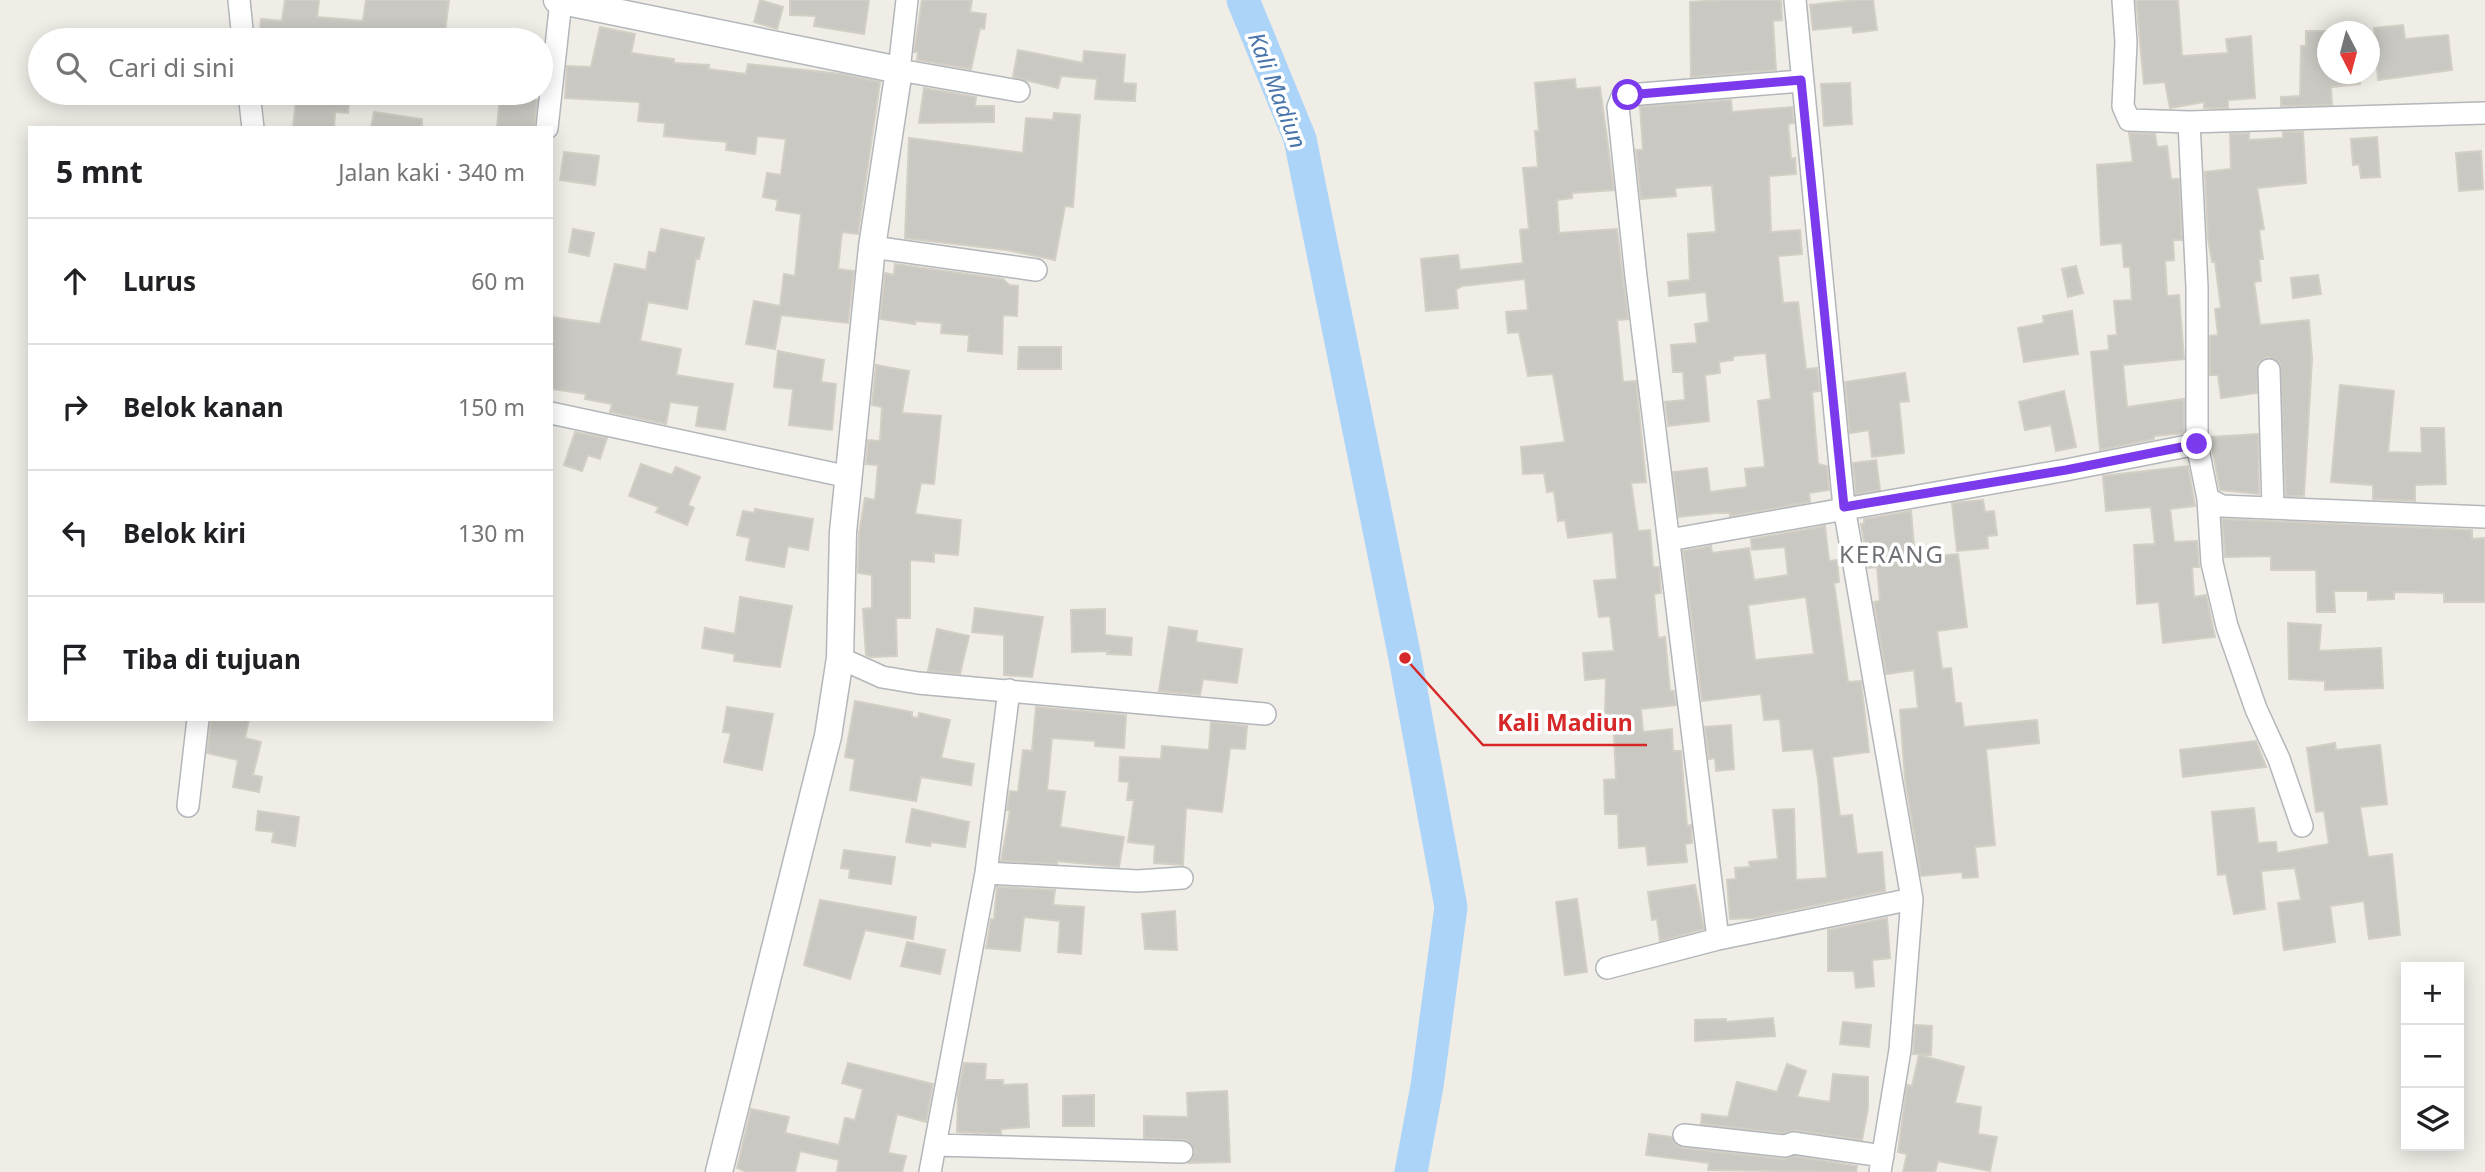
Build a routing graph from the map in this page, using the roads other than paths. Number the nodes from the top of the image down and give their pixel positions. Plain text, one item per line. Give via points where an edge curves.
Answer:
1 (239, 0) edge
2 (559, 0) edge
3 (907, 0) edge
4 (1795, 0) edge
5 (2123, 0) edge
6 (242, 28) edge
7 (553, 64) edge
8 (899, 70) junction
9 (1801, 80) junction
10 (1019, 91) dead end
11 (250, 105) edge
12 (549, 105) edge
13 (2485, 113) edge
14 (2189, 122) junction
15 (253, 126) edge
16 (547, 126) edge
17 (872, 247) junction
18 (1036, 270) dead end
19 (2269, 370) dead end
20 (553, 413) edge
21 (2197, 444) junction
22 (849, 477) junction
23 (2208, 499) junction
24 (1844, 507) junction
25 (2273, 507) junction
26 (2485, 517) edge
27 (1669, 540) junction
28 (840, 658) junction
29 (1009, 690) junction
30 (1265, 714) dead end
31 (198, 721) edge
32 (188, 806) dead end
33 (2302, 826) dead end
34 (986, 873) junction
35 (1182, 878) dead end
36 (1912, 899) junction
37 (1718, 939) junction
38 (1607, 968) dead end
39 (1684, 1135) dead end
40 (936, 1145) junction
41 (1182, 1152) dead end
42 (1881, 1164) edge
43 (719, 1172) edge
44 (930, 1172) edge

1 - 6 street
2 - 7 street
2 - 8 street
3 - 8 street
4 - 9 street
5 - 14 street via 2125,115 2129,120
8 - 10 street
8 - 17 street
9 - 24 street
9 - 27 street via 1628,95 1620,100 1636,277
11 - 15 street
12 - 16 street
13 - 14 street
14 - 21 street via 2197,287
17 - 18 street
17 - 22 street
19 - 25 street
20 - 22 street
21 - 23 street
21 - 24 street
22 - 28 street
23 - 25 street via 2222,506
23 - 33 street via 2212,563 2227,626
24 - 27 street
24 - 36 street
25 - 26 street
27 - 37 street
28 - 29 street via 882,677
28 - 43 street via 828,736
29 - 30 street
29 - 34 street
31 - 32 street
34 - 35 street via 1138,881
34 - 40 street
36 - 37 street
36 - 42 street via 1900,1050
37 - 38 street
39 - 42 street via 1785,1146 1793,1143
40 - 41 street
40 - 44 street

